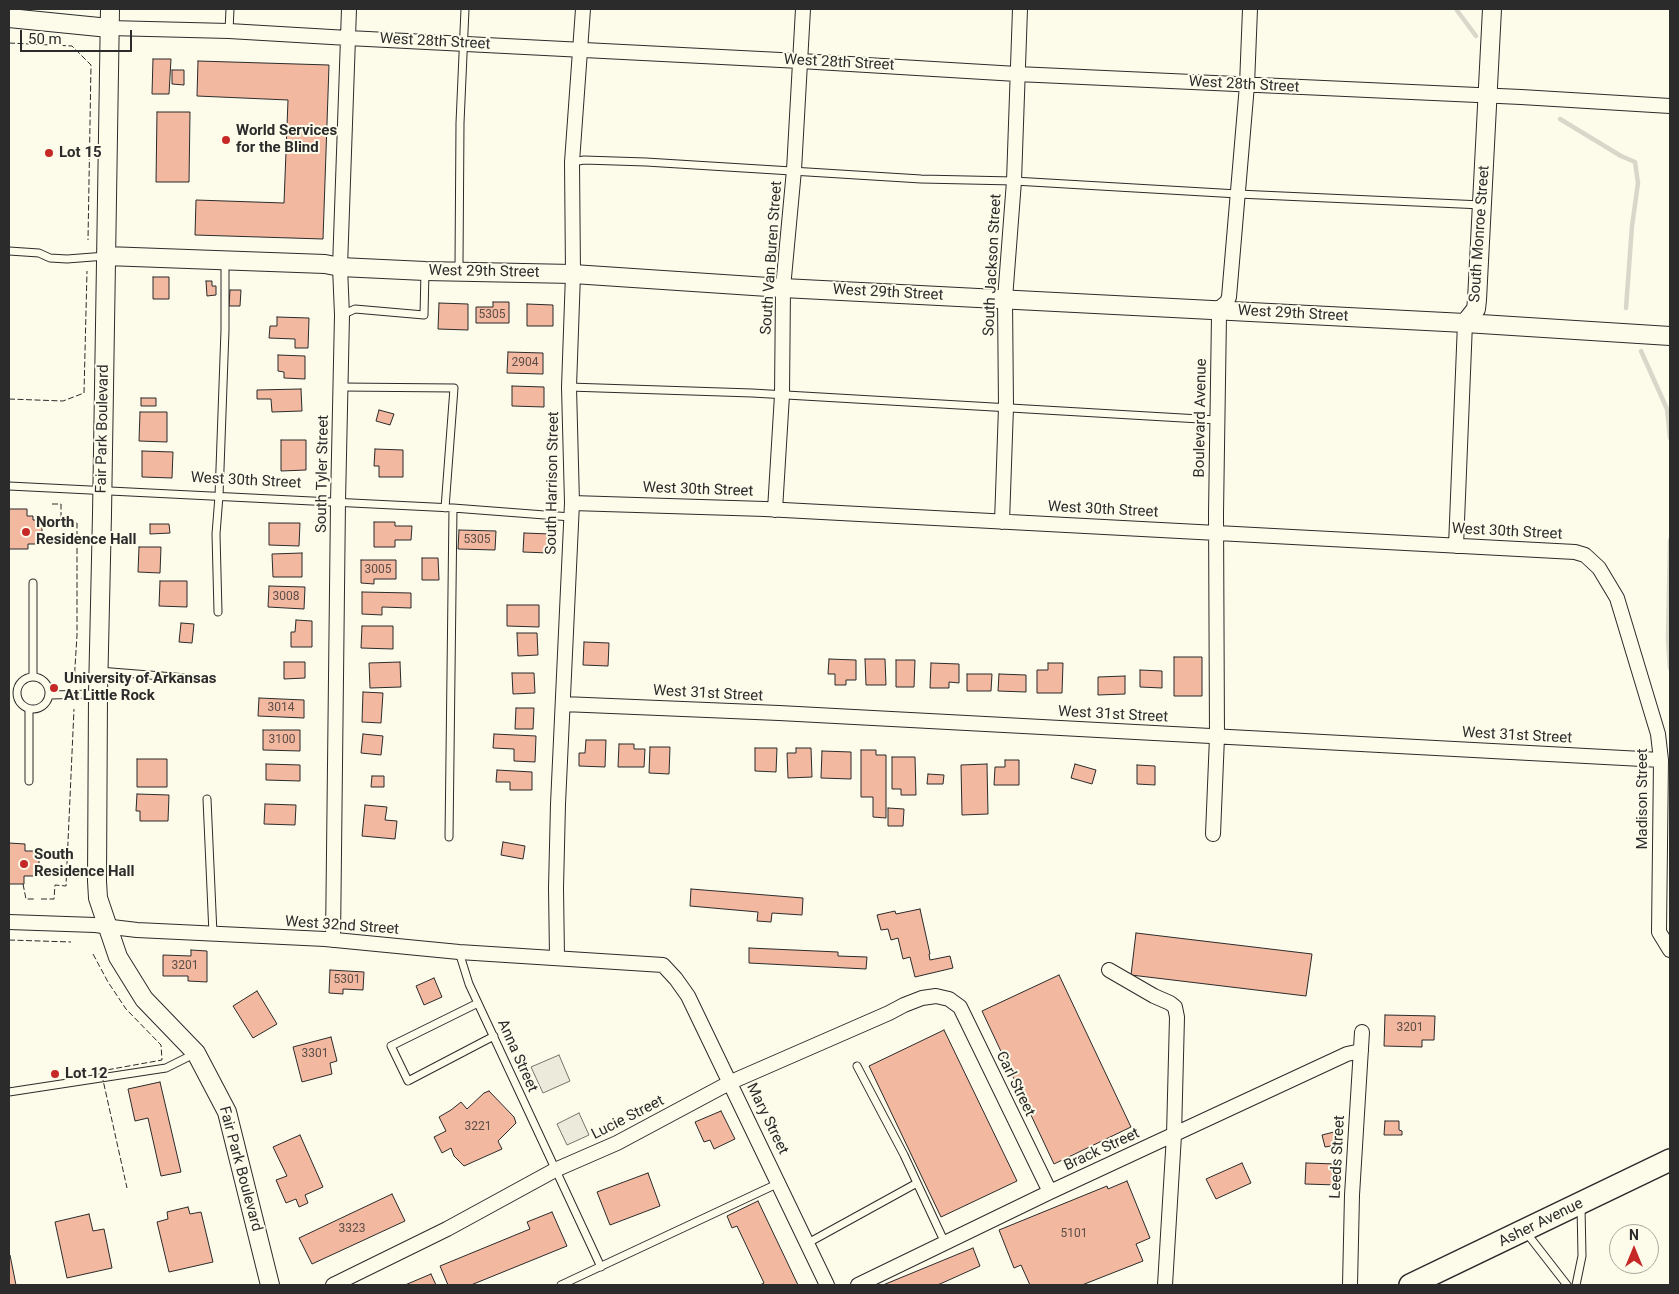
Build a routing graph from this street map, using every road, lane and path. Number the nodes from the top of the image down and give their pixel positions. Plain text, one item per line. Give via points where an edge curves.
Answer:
1 (110, 9) edge
2 (230, 9) edge
3 (349, 9) edge
4 (465, 9) edge
5 (582, 9) edge
6 (803, 9) edge
7 (1020, 9) edge
8 (1250, 9) edge
9 (1492, 9) edge
10 (9, 18) edge
11 (109, 28) junction
12 (229, 31) junction
13 (348, 38) junction
14 (464, 43) junction
15 (581, 49) junction
16 (800, 61) junction
17 (1017, 74) junction
18 (1246, 85) junction
19 (1488, 96) junction
20 (1670, 106) edge
21 (572, 162) junction
22 (794, 170) junction
23 (1014, 181) junction
24 (1238, 194) junction
25 (1482, 205) junction
26 (9, 251) edge
27 (106, 256) junction
28 (225, 259) junction
29 (340, 268) junction
30 (425, 271) junction
31 (456, 271) junction
32 (573, 274) junction
33 (783, 288) junction
34 (1005, 299) junction
35 (1217, 310) junction
36 (342, 315) junction
37 (1465, 323) junction
38 (1670, 336) edge
39 (340, 386) junction
40 (570, 387) junction
41 (782, 395) junction
42 (1006, 407) junction
43 (1217, 420) junction
44 (9, 486) edge
45 (102, 490) junction
46 (220, 496) junction
47 (338, 502) junction
48 (572, 503) junction
49 (449, 508) junction
50 (775, 510) junction
51 (571, 517) junction
52 (1002, 522) junction
53 (1217, 533) junction
54 (1456, 546) junction
55 (33, 583) dead end
56 (1613, 591) joint
57 (218, 612) dead end
58 (98, 671) junction
59 (33, 677) junction
60 (199, 679) dead end
61 (98, 694) junction
62 (49, 695) junction
63 (563, 704) junction
64 (29, 710) junction
65 (1216, 737) junction
66 (1661, 760) junction
67 (29, 781) dead end
68 (207, 799) dead end
69 (1213, 834) dead end
70 (449, 837) dead end
71 (9, 922) edge
72 (107, 928) junction
73 (213, 934) junction
74 (333, 940) junction
75 (1670, 950) edge
76 (459, 952) junction
77 (557, 957) junction
78 (1109, 970) dead end
79 (670, 972) joint
80 (944, 997) joint
81 (478, 1002) junction
82 (1362, 1032) dead end
83 (494, 1036) junction
84 (1361, 1051) junction
85 (196, 1053) junction
86 (857, 1066) dead end
87 (731, 1082) junction
88 (9, 1092) edge
89 (1174, 1135) junction
90 (1670, 1160) edge
91 (555, 1170) junction
92 (917, 1182) junction
93 (779, 1183) junction
94 (1050, 1192) junction
95 (1581, 1204) junction
96 (1524, 1231) junction
97 (945, 1243) junction
98 (808, 1244) junction
99 (600, 1267) junction
100 (270, 1285) edge
101 (333, 1285) edge
102 (562, 1285) edge
103 (827, 1285) edge
104 (858, 1285) edge
105 (1166, 1285) edge
106 (1350, 1285) edge
107 (1410, 1285) edge
108 (1567, 1285) edge
109 (1576, 1285) edge

1 - 11 street, Fair Park Boulevard
2 - 12 lane
3 - 13 street, South Tyler Street
4 - 14 lane
5 - 15 street, South Harrison Street
6 - 16 street, South Van Buren Street
7 - 17 street, South Jackson Street
8 - 18 street
9 - 19 street, South Monroe Street
10 - 11 street, West 28th Street
11 - 12 street, West 28th Street
11 - 27 street, Fair Park Boulevard
12 - 13 street, West 28th Street
13 - 14 street, West 28th Street
13 - 29 street, South Tyler Street
14 - 15 street, West 28th Street
14 - 31 lane via 459,264
15 - 16 street, West 28th Street
15 - 21 street, South Harrison Street
16 - 17 street, West 28th Street
16 - 22 street, South Van Buren Street
17 - 18 street, West 28th Street
17 - 23 street, South Jackson Street
18 - 19 street, West 28th Street
18 - 24 street
19 - 20 street, West 28th Street
19 - 25 street, South Monroe Street
21 - 22 lane via 646,162
21 - 32 street, South Harrison Street
22 - 23 lane via 920,179
22 - 33 street, South Van Buren Street
23 - 24 lane
23 - 34 street, South Jackson Street
24 - 25 lane
24 - 35 street via 1229,297
25 - 37 street, South Monroe Street via 1476,309
26 - 27 lane via 67,259
27 - 28 street, West 29th Street
27 - 45 street, Fair Park Boulevard
28 - 29 street, West 29th Street via 325,264
28 - 46 lane
29 - 30 street, West 29th Street
29 - 36 street, South Tyler Street
30 - 31 street, West 29th Street
30 - 36 lane via 424,315 355,309
31 - 32 street, West 29th Street
32 - 33 street, West 29th Street
32 - 40 street, South Harrison Street
33 - 34 street, West 29th Street
33 - 41 street, South Van Buren Street
34 - 35 street, West 29th Street
34 - 42 street, South Jackson Street
35 - 37 street, West 29th Street
35 - 43 street, Boulevard Avenue
36 - 39 street, South Tyler Street
37 - 38 street, West 29th Street
37 - 54 street, South Monroe Street
39 - 47 street, South Tyler Street
39 - 49 lane via 454,388
40 - 41 lane
40 - 48 street, South Harrison Street
41 - 42 lane
41 - 50 street, South Van Buren Street
42 - 43 lane
42 - 52 street, South Jackson Street
43 - 53 street, Boulevard Avenue
44 - 45 lane, West 30th Street
45 - 46 lane, West 30th Street
45 - 58 street, Fair Park Boulevard
46 - 47 lane, West 30th Street
46 - 57 lane via 216,534
47 - 49 lane, West 30th Street
47 - 74 street, South Tyler Street
48 - 50 street, West 30th Street
48 - 51 street, South Harrison Street
49 - 51 lane, West 30th Street
49 - 70 lane
50 - 52 street, West 30th Street
51 - 63 street, South Harrison Street
52 - 53 street, West 30th Street
53 - 54 street, West 30th Street
53 - 65 street, Boulevard Avenue
54 - 56 street, West 30th Street via 1584,554 1599,568
55 - 59 lane
56 - 66 street, Madison Street via 1658,734
58 - 60 lane
58 - 61 street, Fair Park Boulevard
59 - 62 lane via 43,680
59 - 64 lane via 19,683 16,693 19,703
61 - 62 lane
61 - 72 street, Fair Park Boulevard via 97,881 98,898
62 - 64 lane via 40,708
63 - 65 street, West 31st Street
63 - 77 street, South Harrison Street via 556,888
64 - 67 lane
65 - 66 street, West 31st Street
65 - 69 street, Boulevard Avenue
66 - 75 street, Madison Street via 1659,932
68 - 73 lane
71 - 72 street, West 32nd Street
72 - 73 street, West 32nd Street
72 - 85 street, Fair Park Boulevard via 118,957 144,999
73 - 74 street, West 32nd Street
74 - 76 street, West 32nd Street
76 - 77 street, West 32nd Street
76 - 81 lane, Anna Street
77 - 79 street, West 32nd Street via 663,965
78 - 89 street via 1174,1007 1177,1017
79 - 87 street, Mary Street via 688,996
80 - 87 street, Lucie Street via 922,998
80 - 94 street, Carl Street via 960,1007
81 - 83 lane, Anna Street
81 - 83 lane via 391,1046 408,1082
82 - 84 street, Leeds Street
83 - 91 lane, Anna Street
84 - 89 street, Brack Street via 1346,1054
84 - 106 street, Leeds Street
85 - 88 lane via 166,1068
85 - 100 street, Fair Park Boulevard via 226,1112
86 - 92 lane
87 - 91 street, Lucie Street via 617,1143
87 - 93 street, Mary Street
89 - 94 street, Brack Street
89 - 105 street
90 - 95 main road, Asher Avenue
91 - 99 lane, Anna Street
91 - 101 street, Lucie Street via 447,1229
92 - 97 lane
92 - 98 lane
93 - 98 street, Mary Street
93 - 99 lane
94 - 97 street, Brack Street
95 - 96 main road, Asher Avenue
95 - 109 lane via 1582,1256
96 - 107 main road, Asher Avenue
96 - 108 lane
97 - 104 street, Brack Street
98 - 103 street, Mary Street
99 - 102 lane

